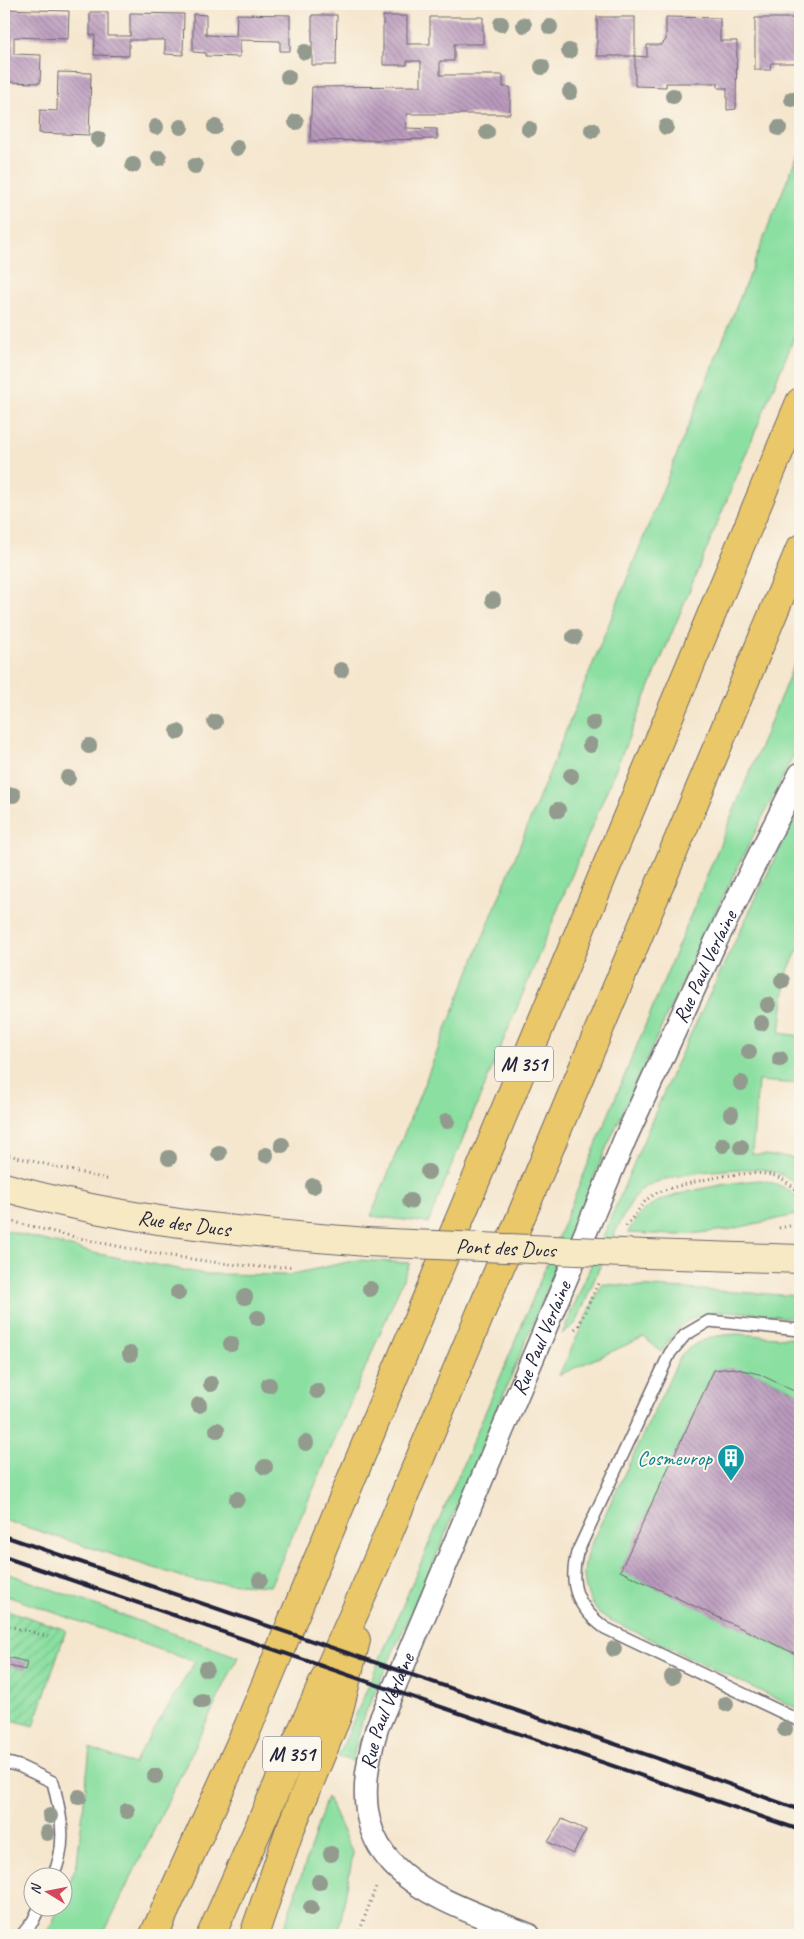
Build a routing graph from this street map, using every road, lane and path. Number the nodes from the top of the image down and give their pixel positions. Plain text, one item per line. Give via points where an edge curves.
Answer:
1 (800, 402) edge
2 (800, 548) edge
3 (800, 774) edge
4 (4, 1154) edge
5 (116, 1182) dead end
6 (4, 1187) edge
7 (800, 1192) edge
8 (622, 1232) dead end
9 (366, 1242) joint
10 (800, 1259) edge
11 (800, 1330) edge
12 (372, 1573) junction
13 (4, 1625) edge
14 (50, 1637) dead end
15 (800, 1721) edge
16 (248, 1727) junction
17 (4, 1762) edge
18 (387, 1858) junction
19 (58, 1866) edge
20 (35, 1916) edge
21 (22, 1935) edge
22 (136, 1935) edge
23 (154, 1935) edge
24 (211, 1935) edge
25 (254, 1935) edge
26 (358, 1935) edge
27 (529, 1935) edge

1 - 16 highway, M 351
2 - 12 highway, M 351
3 - 18 street, Rue Paul Verlaine via 716,941 633,1121 377,1728 367,1769 367,1810 371,1831
4 - 5 path
6 - 9 street, Rue des Ducs via 163,1222
7 - 8 path via 778,1177 744,1173 673,1187 646,1200
9 - 10 street, Pont des Ducs, bridge
11 - 15 lane via 709,1320 685,1335 670,1353 572,1569 573,1583 586,1611 605,1628
12 - 24 highway, M 351
12 - 25 highway via 338,1714 288,1832
13 - 14 path
16 - 22 highway
16 - 23 highway, M 351
17 - 19 lane via 52,1782 64,1834
18 - 26 path
18 - 27 street, Rue Paul Verlaine via 396,1870 426,1892
20 - 21 lane

